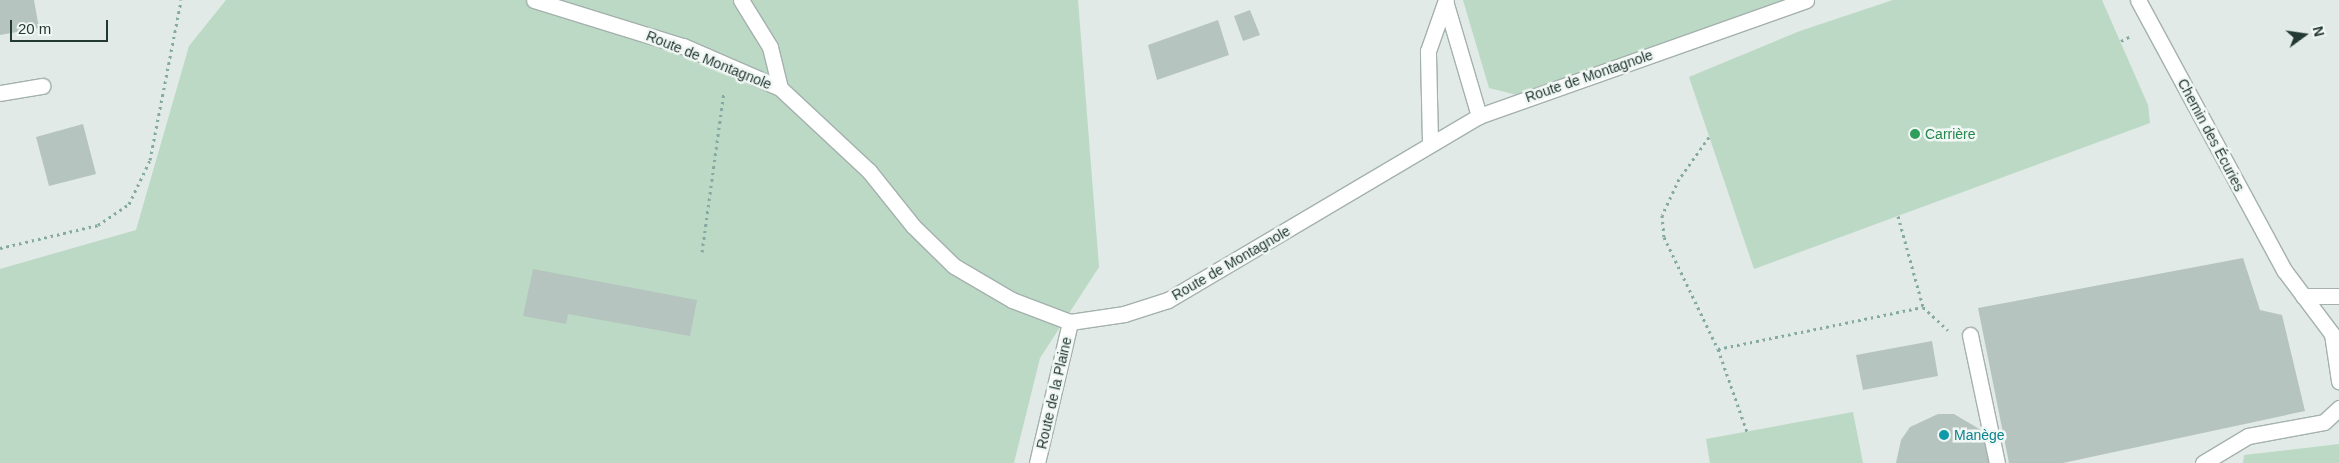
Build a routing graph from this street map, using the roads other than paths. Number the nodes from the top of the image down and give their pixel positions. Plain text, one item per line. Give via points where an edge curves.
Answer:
1 (534, 0) edge
2 (741, 0) edge
3 (1806, 0) edge
4 (2138, 0) edge
5 (1446, 2) edge
6 (42, 86) dead end
7 (780, 88) junction
8 (0, 93) edge
9 (1479, 116) junction
10 (1430, 142) junction
11 (2303, 296) junction
12 (2339, 296) edge
13 (1070, 322) junction
14 (1970, 335) road end
15 (2339, 381) edge
16 (2339, 408) edge
17 (1037, 463) edge
18 (1998, 463) edge
19 (2203, 463) edge

1 - 7 street, Route de Montagnole via 682,46
2 - 7 street via 770,47
3 - 9 street, Route de Montagnole
4 - 11 street, Chemin des Écuries via 2284,270
5 - 9 street
5 - 10 street via 1428,51
6 - 8 street
7 - 13 street, Route de Montagnole via 869,171 913,226 954,266 1012,300
9 - 10 street, Route de Montagnole
10 - 13 street, Route de Montagnole via 1168,300 1124,314
11 - 12 street
11 - 15 street, Chemin des Écuries via 2332,334
13 - 17 street, Route de la Plaine
14 - 18 street
16 - 19 street via 2324,422 2248,436

